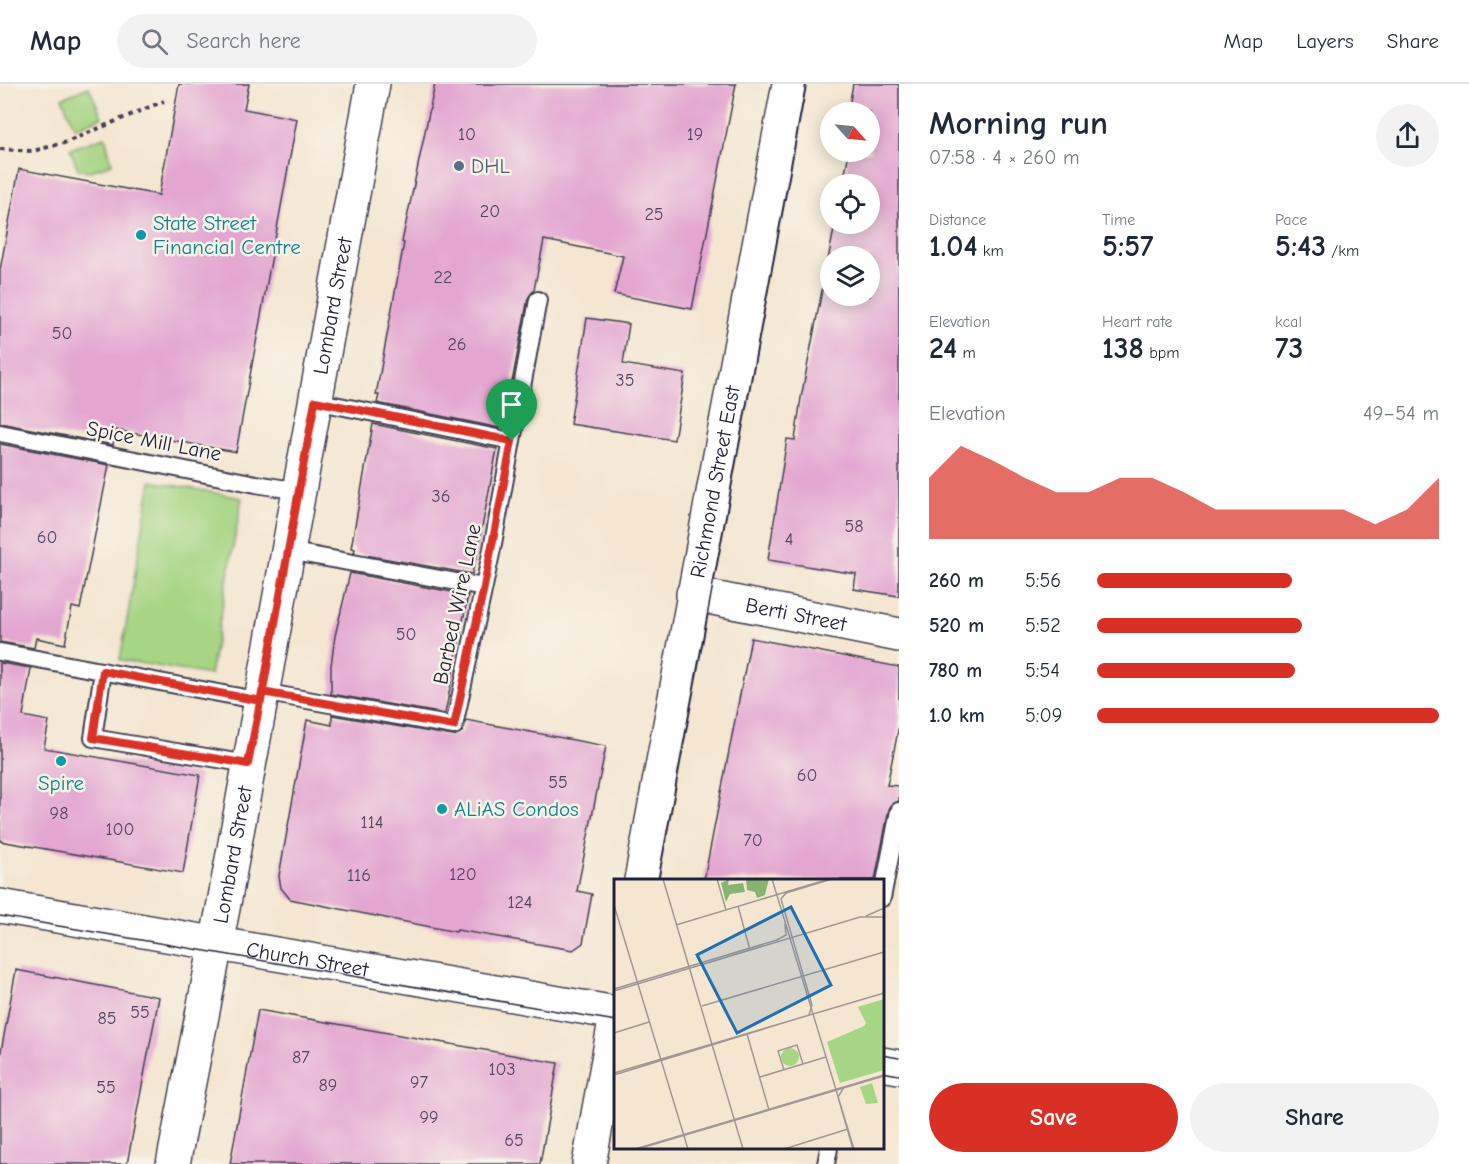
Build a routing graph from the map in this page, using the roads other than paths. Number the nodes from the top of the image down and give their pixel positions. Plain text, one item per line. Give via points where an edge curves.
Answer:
1 (373, 84) edge
2 (789, 84) edge
3 (538, 300) dead end
4 (315, 401) junction
5 (0, 432) edge
6 (512, 441) junction
7 (299, 491) junction
8 (288, 551) junction
9 (484, 587) junction
10 (693, 594) junction
11 (899, 635) edge
12 (0, 652) edge
13 (103, 671) junction
14 (262, 697) junction
15 (248, 764) junction
16 (899, 811) edge
17 (641, 879) edge
18 (884, 888) edge
19 (0, 906) edge
20 (215, 944) junction
21 (614, 1014) edge
22 (614, 1020) edge
23 (884, 1064) edge
24 (899, 1067) edge
25 (829, 1149) edge
26 (173, 1164) edge
27 (589, 1164) edge
28 (826, 1164) edge

1 - 4 main road, Lombard Street
2 - 10 main road, Richmond Street East
3 - 6 lane, Barbed Wire Lane
4 - 6 lane
4 - 7 main road, Lombard Street
5 - 7 lane, Spice Mill Lane
6 - 9 lane, Barbed Wire Lane
7 - 8 main road, Lombard Street
8 - 9 lane
8 - 14 main road, Lombard Street
9 - 14 lane, Barbed Wire Lane via 454,726
10 - 11 main road, Berti Street
10 - 17 main road, Richmond Street East
12 - 13 lane
13 - 14 lane
13 - 15 lane via 93,738
14 - 15 main road, Lombard Street
15 - 20 main road, Lombard Street
16 - 18 lane
19 - 20 main road, Church Street
20 - 21 main road, Church Street
20 - 26 main road, Lombard Street
22 - 27 main road
23 - 24 main road
25 - 28 lane

